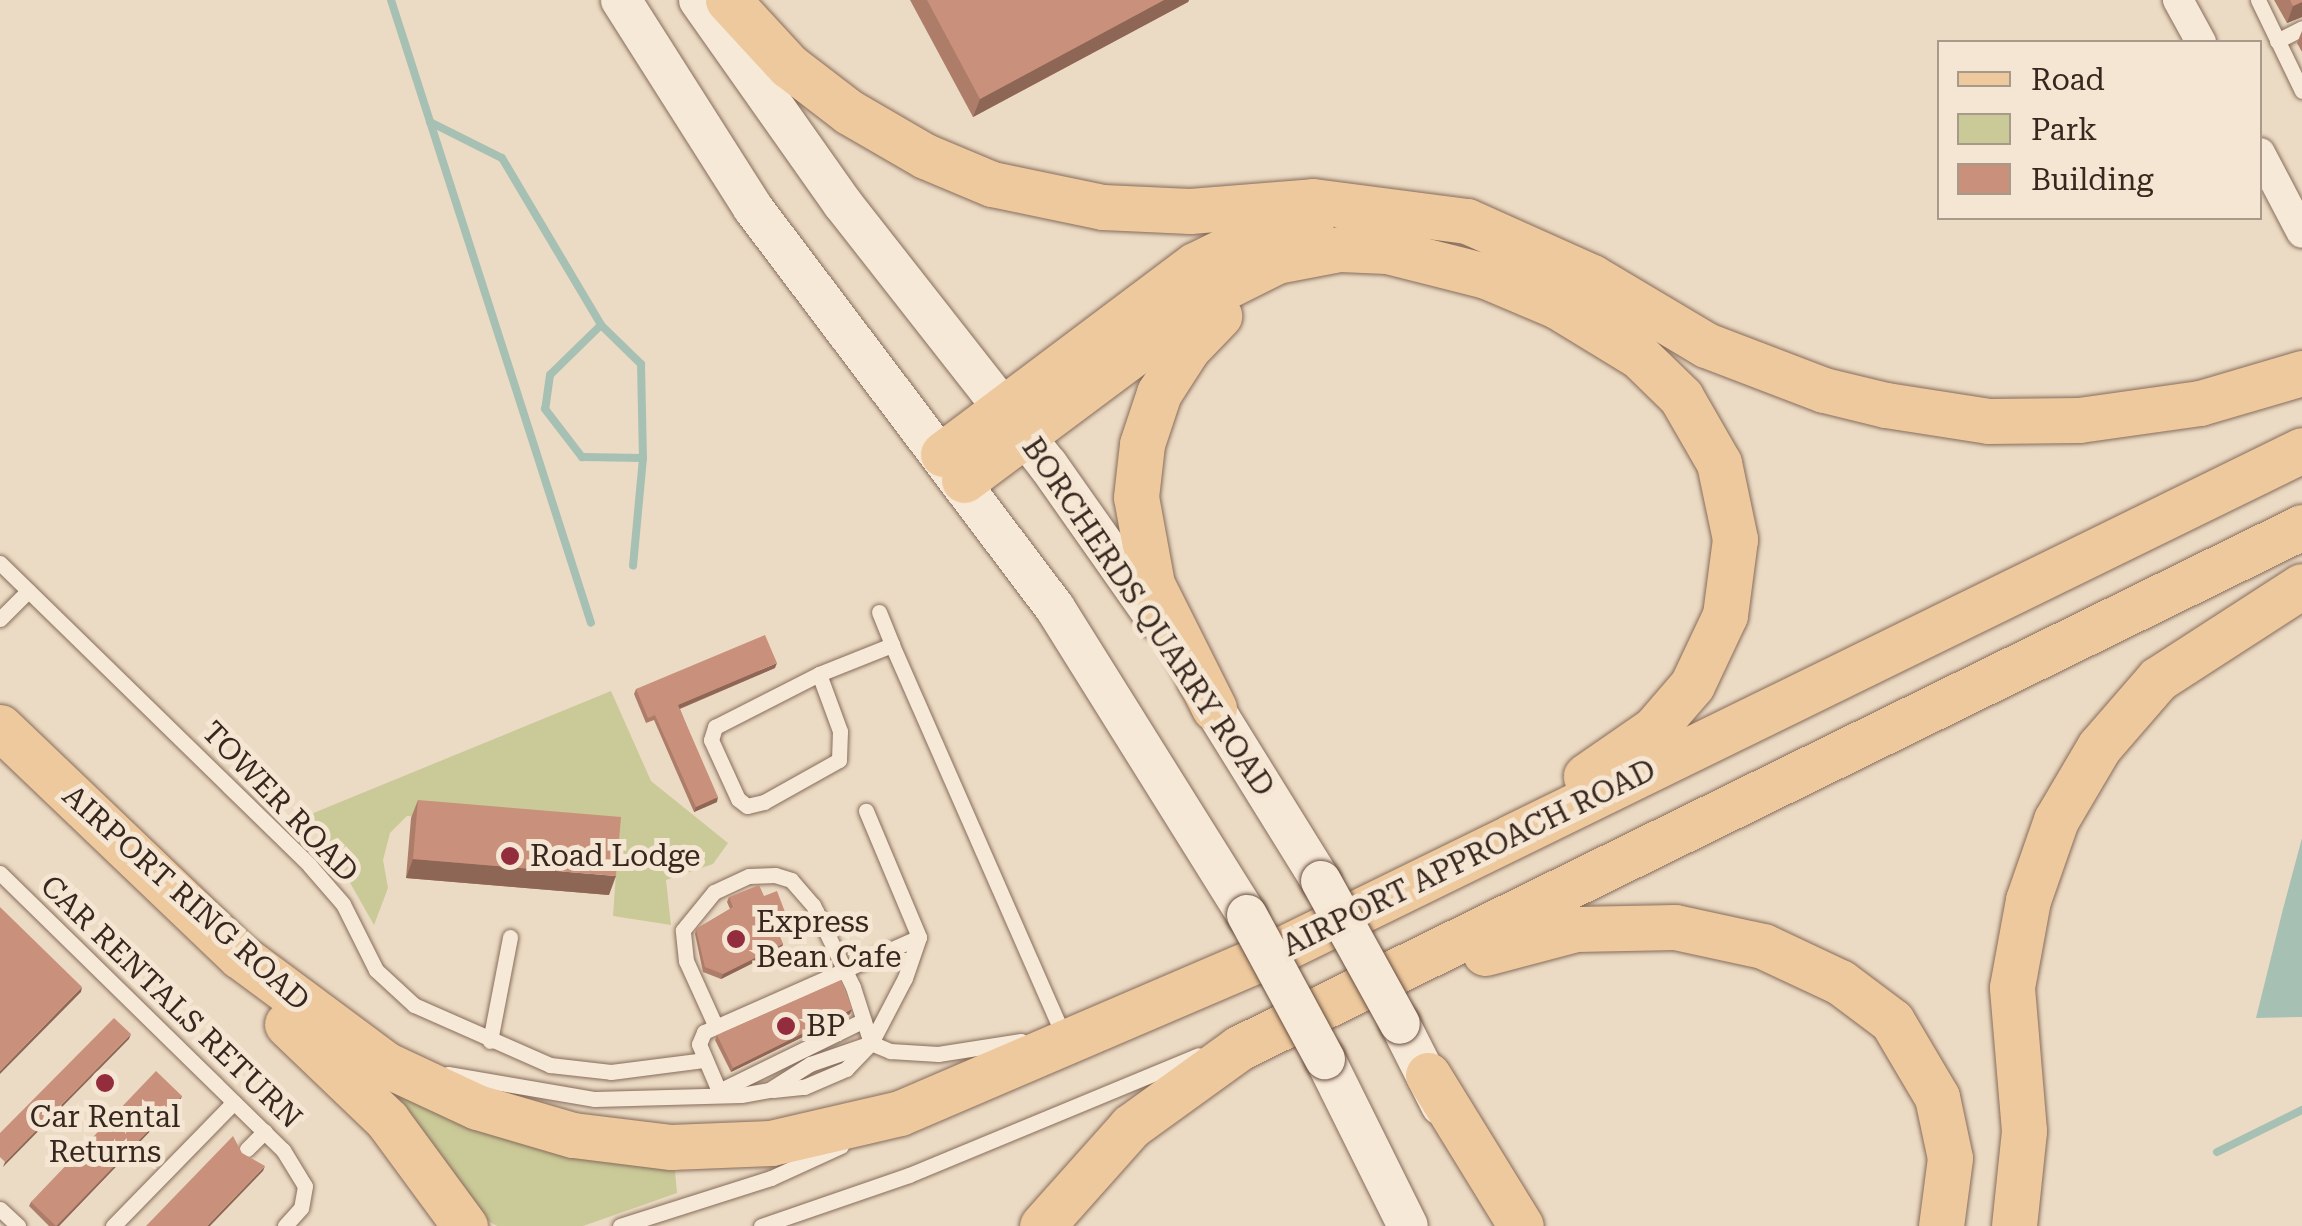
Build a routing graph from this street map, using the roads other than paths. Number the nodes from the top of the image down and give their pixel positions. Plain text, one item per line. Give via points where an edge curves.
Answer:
1 (621, 0) edge
2 (699, 0) edge
3 (728, 0) edge
4 (2178, 0) edge
5 (2260, 1) edge
6 (2302, 28) edge
7 (2200, 40) edge
8 (2277, 41) junction
9 (2300, 82) edge
10 (2262, 157) edge
11 (1408, 211) junction
12 (2302, 233) edge
13 (1462, 268) junction
14 (2302, 373) edge
15 (1014, 422) junction
16 (2302, 450) edge
17 (954, 467) junction
18 (2302, 527) edge
19 (0, 564) edge
20 (2302, 586) edge
21 (28, 591) junction
22 (879, 612) dead end
23 (0, 620) edge
24 (892, 644) junction
25 (819, 674) junction
26 (1214, 708) junction
27 (0, 727) edge
28 (866, 811) dead end
29 (0, 873) edge
30 (1380, 904) junction
31 (919, 937) junction
32 (510, 938) dead end
33 (240, 956) junction
34 (844, 969) junction
35 (1404, 970) junction
36 (864, 1020) junction
37 (716, 1026) junction
38 (1075, 1032) junction
39 (1268, 1032) junction
40 (490, 1041) junction
41 (871, 1043) junction
42 (705, 1060) junction
43 (399, 1071) junction
44 (1428, 1075) junction
45 (720, 1092) junction
46 (234, 1102) junction
47 (900, 1113) junction
48 (265, 1131) junction
49 (247, 1149) dead end
50 (0, 1210) edge
51 (18, 1226) edge
52 (112, 1226) edge
53 (285, 1226) edge
54 (464, 1226) edge
55 (620, 1226) edge
56 (761, 1226) edge
57 (1042, 1226) edge
58 (1408, 1226) edge
59 (1496, 1226) edge
60 (1521, 1226) edge
61 (1941, 1226) edge
62 (2014, 1226) edge

1 - 17 main road via 753,208
2 - 15 main road, BORCHERDS QUARRY ROAD via 842,204
3 - 11 main road via 789,66 884,135 1032,197 1178,211 1314,201
4 - 7 street
5 - 8 lane
6 - 8 lane
8 - 9 lane
10 - 12 street
11 - 14 main road via 1498,232 1592,276 1706,345 1886,406 2000,422 2096,419 2200,404
11 - 15 main road via 1313,219 1228,246
13 - 15 main road via 1361,248 1257,268
13 - 26 main road via 1356,260 1279,279 1212,322 1168,378 1138,461 1139,532 1152,584
13 - 30 main road via 1568,312 1668,382 1703,429 1726,482 1733,578 1712,652 1654,729
15 - 17 main road
15 - 26 main road, BORCHERDS QUARRY ROAD
16 - 30 main road, AIRPORT APPROACH ROAD
17 - 58 main road, bridge via 1115,698 1247,915
18 - 35 main road
19 - 21 lane, TOWER ROAD
20 - 62 main road via 2195,650 2151,686 2099,746 2049,834 2012,987 2024,1131
21 - 23 lane
21 - 40 lane, TOWER ROAD via 310,866 394,989
22 - 24 lane
24 - 25 lane
24 - 38 lane
25 - 25 lane via 715,727 718,760 742,804 764,802 839,760 840,731
26 - 44 main road, BORCHERDS QUARRY ROAD, bridge via 1321,881
27 - 33 main road, AIRPORT RING ROAD
28 - 31 lane
29 - 46 lane, CAR RENTALS RETURN
30 - 38 main road, AIRPORT APPROACH ROAD
31 - 34 lane
31 - 41 lane
32 - 40 lane
33 - 43 main road, AIRPORT RING ROAD via 332,1029
33 - 54 main road via 290,1028 386,1120
34 - 36 lane
34 - 37 lane
34 - 37 lane via 812,905 791,880 749,876 714,892 695,910 682,939
35 - 39 main road
35 - 61 main road via 1614,926 1686,928 1796,960 1880,1012 1926,1073 1946,1122 1950,1158
36 - 41 lane
36 - 45 lane
37 - 42 lane via 699,1037
38 - 41 lane via 938,1054
38 - 47 main road, AIRPORT APPROACH ROAD
39 - 56 lane via 909,1175
39 - 57 main road via 1197,1074 1132,1126
40 - 42 lane, TOWER ROAD via 578,1070
41 - 45 lane via 810,1064 769,1090
42 - 45 lane
43 - 45 lane via 595,1099
43 - 47 main road, AIRPORT RING ROAD via 524,1123 638,1144 771,1143
44 - 59 main road, BORCHERDS QUARRY ROAD
44 - 60 main road
46 - 48 lane, CAR RENTALS RETURN
46 - 52 lane
47 - 55 lane, AIRPORT APPROACH ROAD via 771,1178
48 - 49 lane
48 - 53 lane, CAR RENTALS RETURN via 304,1186 301,1208
50 - 51 lane

